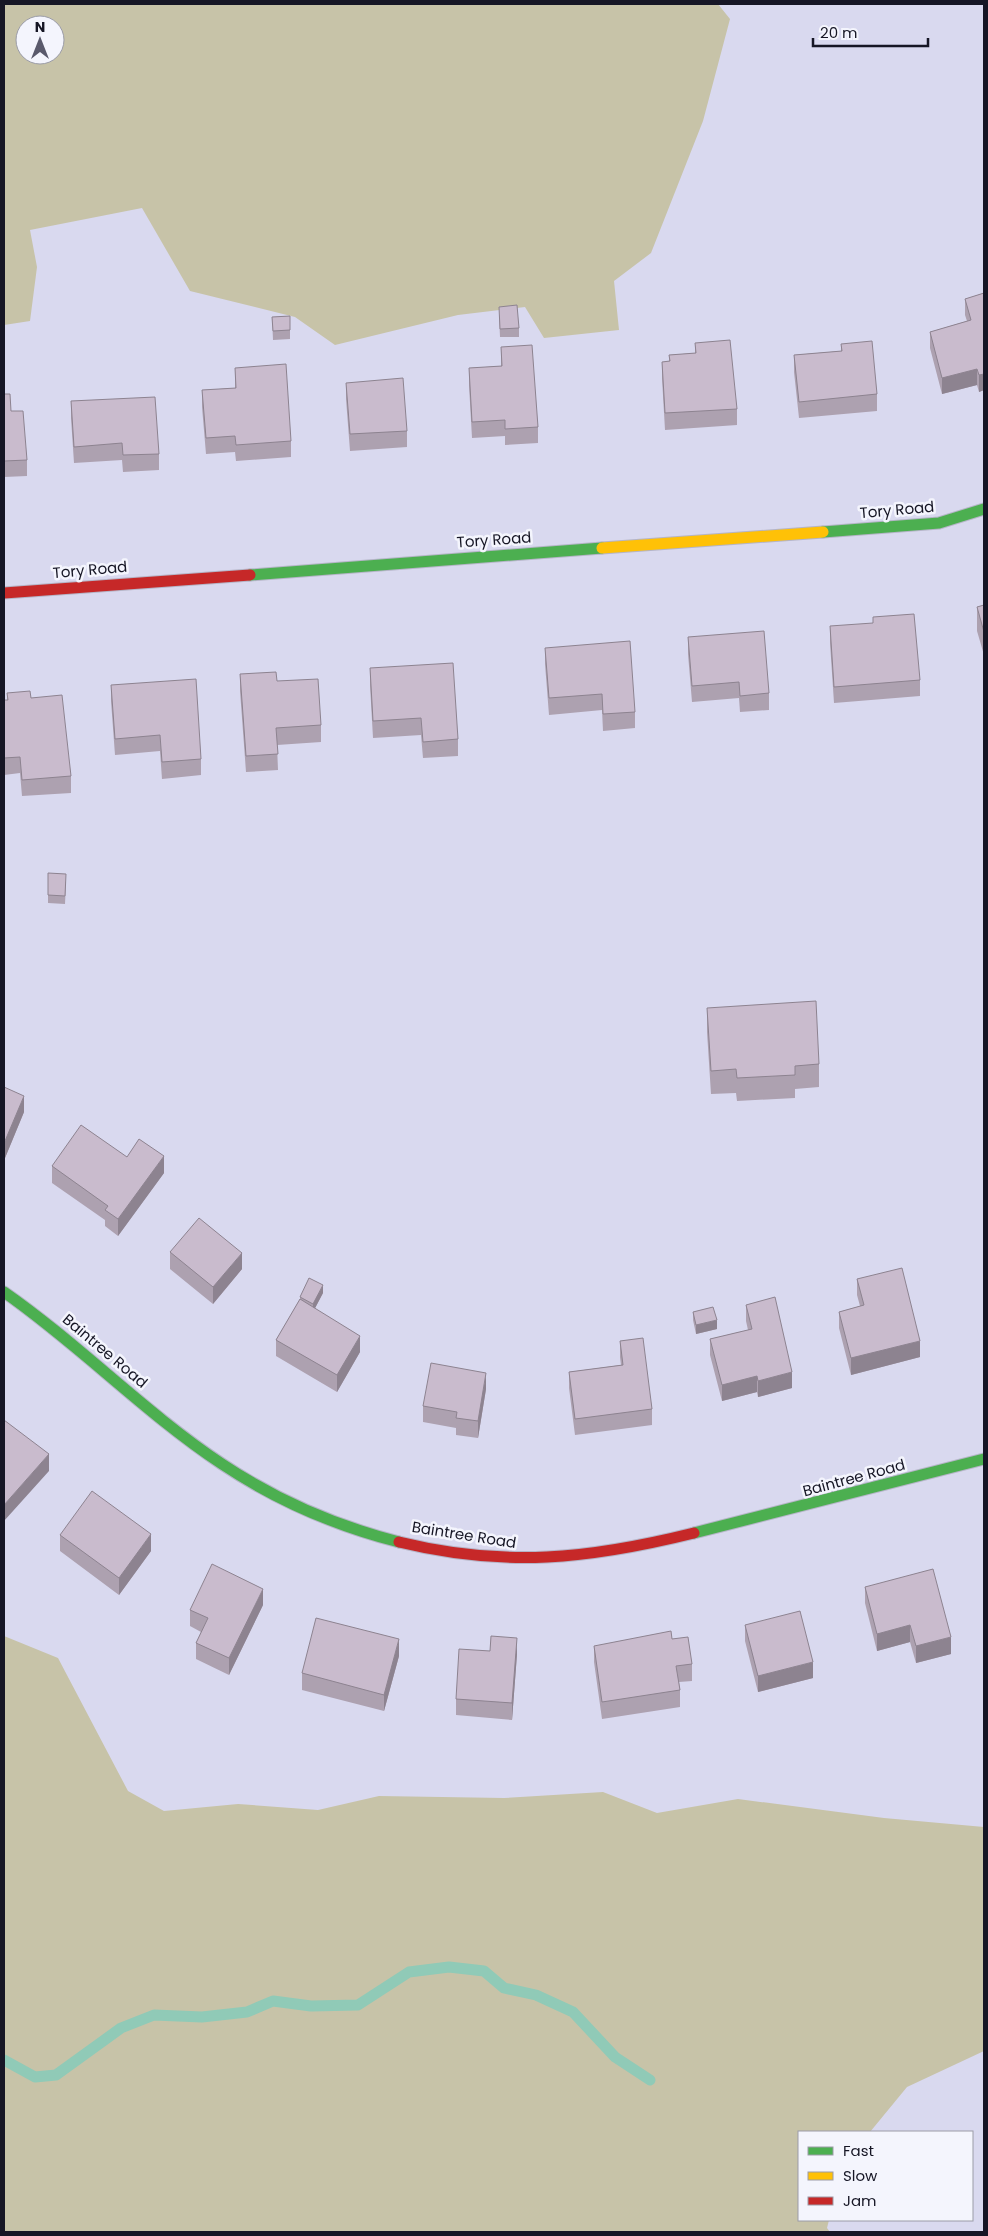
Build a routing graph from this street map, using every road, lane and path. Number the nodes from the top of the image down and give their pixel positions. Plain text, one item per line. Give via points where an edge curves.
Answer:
1 (984, 509) edge
2 (4, 593) edge
3 (4, 1292) edge
4 (984, 1459) edge

1 - 2 street, Tory Road via 939,523
3 - 4 street, Baintree Road via 52,1326 211,1456 254,1484 293,1506 334,1522 433,1548 519,1559 626,1549 752,1520

